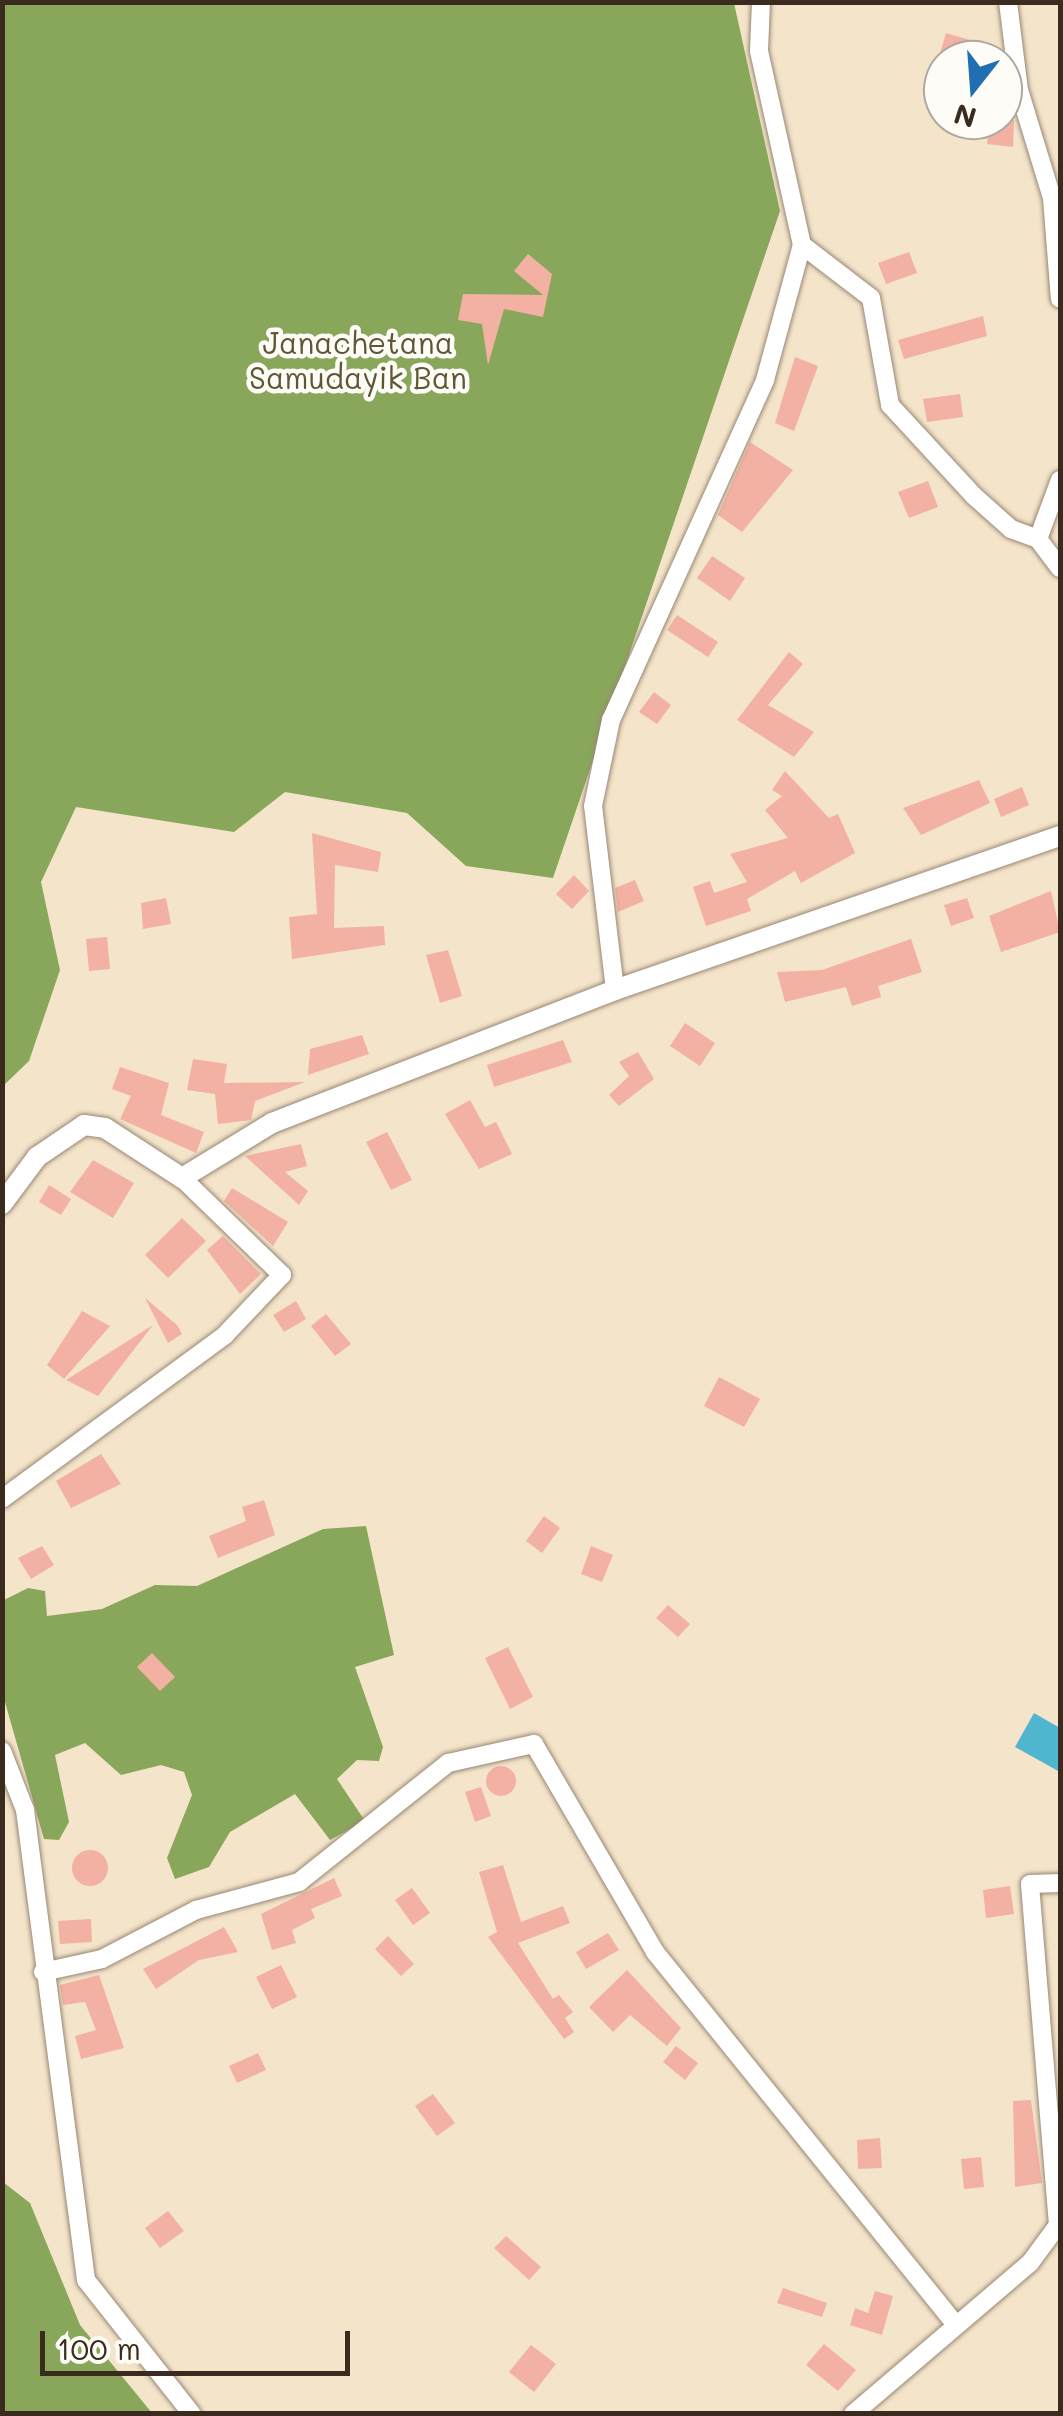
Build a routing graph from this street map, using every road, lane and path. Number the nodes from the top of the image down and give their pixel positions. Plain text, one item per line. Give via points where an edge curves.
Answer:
1 (761, 2) edge
2 (1008, 2) edge
3 (802, 246) junction
4 (1060, 299) edge
5 (1060, 480) edge
6 (1038, 539) junction
7 (1060, 568) edge
8 (1060, 836) edge
9 (615, 990) junction
10 (182, 1178) junction
11 (2, 1204) edge
12 (2, 1499) edge
13 (2, 1751) edge
14 (1060, 1883) edge
15 (43, 1972) junction
16 (954, 2322) junction
17 (192, 2414) edge
18 (852, 2414) edge

1 - 3 street via 759,51
2 - 4 street via 1019,90 1052,198
3 - 6 street via 871,298 890,406 999,518
3 - 9 street via 765,380 611,720 593,806
5 - 6 street
6 - 7 street
8 - 9 street
9 - 10 street via 272,1123
10 - 11 street via 105,1128 84,1125 37,1156
10 - 12 street via 282,1274 226,1335
13 - 15 street via 25,1810
14 - 16 street via 1030,1884 1058,2225 1030,2263
15 - 16 street via 102,1959 196,1910 299,1882 448,1764 534,1744 654,1952
15 - 17 street via 86,2280
16 - 18 street via 933,2352

